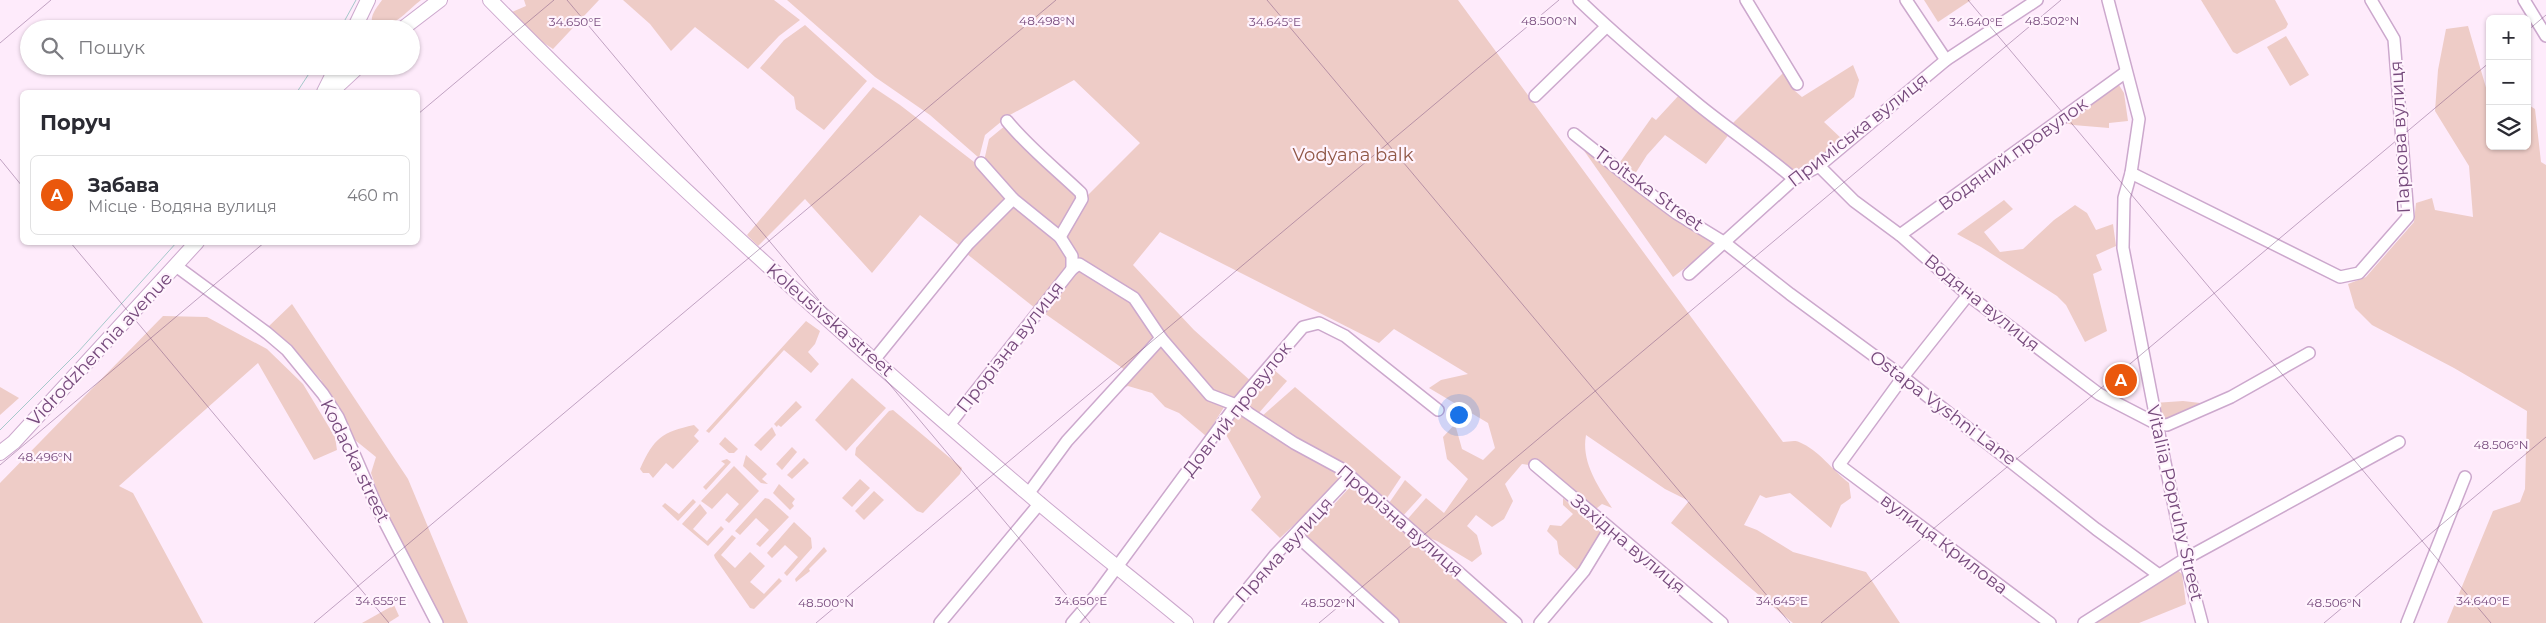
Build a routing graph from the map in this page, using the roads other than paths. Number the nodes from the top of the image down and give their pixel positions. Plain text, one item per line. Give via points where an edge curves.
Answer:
1 (368, 0) edge
2 (440, 0) edge
3 (490, 0) edge
4 (1579, 0) edge
5 (1746, 0) edge
6 (1906, 0) edge
7 (2037, 0) edge
8 (2108, 0) edge
9 (2370, 0) edge
10 (2524, 0) edge
11 (358, 20) edge
12 (414, 20) edge
13 (1606, 27) junction
14 (2546, 36) edge
15 (1946, 60) junction
16 (2126, 72) junction
17 (332, 75) edge
18 (349, 75) edge
19 (1796, 84) dead end
20 (325, 90) edge
21 (333, 90) edge
22 (1535, 96) dead end
23 (1007, 121) dead end
24 (1574, 134) dead end
25 (981, 163) dead end
26 (1819, 166) junction
27 (2131, 173) junction
28 (1794, 179) junction
29 (1013, 199) junction
30 (1900, 235) junction
31 (1060, 237) junction
32 (1725, 243) junction
33 (194, 245) edge
34 (176, 266) junction
35 (1072, 269) junction
36 (1689, 274) dead end
37 (1968, 295) junction
38 (1161, 338) junction
39 (2308, 353) dead end
40 (874, 360) junction
41 (1903, 377) junction
42 (1236, 406) junction
43 (1438, 410) dead end
44 (2156, 424) junction
45 (949, 425) junction
46 (2399, 442) dead end
47 (0, 454) edge
48 (1535, 466) dead end
49 (1349, 477) junction
50 (2465, 477) dead end
51 (1028, 494) junction
52 (1040, 503) junction
53 (1609, 530) junction
54 (1296, 535) junction
55 (2185, 559) junction
56 (1118, 566) junction
57 (2159, 575) junction
58 (1389, 622) edge
59 (437, 623) edge
60 (940, 623) edge
61 (1072, 623) edge
62 (1186, 623) edge
63 (1220, 623) edge
64 (1516, 623) edge
65 (1540, 623) edge
66 (1722, 623) edge
67 (2050, 623) edge
68 (2084, 623) edge
69 (2202, 623) edge
70 (2407, 623) edge

1 - 11 street
2 - 12 street
3 - 40 street, Koleusivska street via 585,97
4 - 13 street
5 - 19 street
6 - 15 street
7 - 15 street, Приміська вулиця
8 - 16 street, Vitaliia Popruhy Street
9 - 27 street, Паркова вулиця via 2394,39 2408,217 2359,273 2340,277
10 - 14 street
13 - 22 street
13 - 28 street
15 - 26 street, Приміська вулиця
16 - 27 street, Vitaliia Popruhy Street via 2139,119
16 - 30 street, Водяний провулок
17 - 20 street
18 - 21 street
23 - 31 street via 1081,193 1082,199
24 - 32 street, Troitska Street via 1676,213
25 - 29 street, Прорізна вулиця
26 - 28 street, Приміська вулиця
26 - 30 street, Водяна вулиця via 1854,202
27 - 44 street, Vitaliia Popruhy Street via 2124,198 2123,248
28 - 32 street, Приміська вулиця
29 - 31 street, Прорізна вулиця
29 - 40 street via 968,244
30 - 37 street, Водяна вулиця
31 - 35 street, Прорізна вулиця via 1072,256
32 - 36 street, Приміська вулиця
32 - 41 street, Ostapa Vyshni Lane
33 - 34 street, Vidrodzhennia avenue
34 - 47 street, Vidrodzhennia avenue
34 - 59 street, Kodacka street via 287,350 323,394 338,418 377,507
35 - 38 street, Прорізна вулиця via 1079,264 1134,298
35 - 45 street, Прорізна вулиця
37 - 41 street
37 - 44 street, Водяна вулиця via 2099,394
38 - 42 street, Прорізна вулиця via 1210,395
38 - 51 street via 1068,441
39 - 44 street via 2231,397 2167,425
40 - 45 street, Koleusivska street
41 - 57 street, Ostapa Vyshni Lane
41 - 67 street, вулиця Крилова via 1838,465
42 - 43 street, Довгий провулок via 1303,327 1319,323 1345,336
42 - 49 street, Прорізна вулиця via 1342,469
42 - 56 street, Довгий провулок
44 - 55 street, Vitaliia Popruhy Street
45 - 51 street, Koleusivska street
46 - 55 street
48 - 53 street, Західна вулиця
49 - 54 street, Пряма вулиця
49 - 64 street, Прорізна вулиця
50 - 70 street
51 - 52 street, Koleusivska street
52 - 56 street, Koleusivska street
52 - 60 street
53 - 65 street via 1584,571
53 - 66 street, Західна вулиця
54 - 58 street
54 - 63 street, Пряма вулиця via 1276,554
55 - 57 street
55 - 69 street, Vitaliia Popruhy Street
56 - 61 street, Довгий провулок
56 - 62 street, Koleusivska street
57 - 68 street

